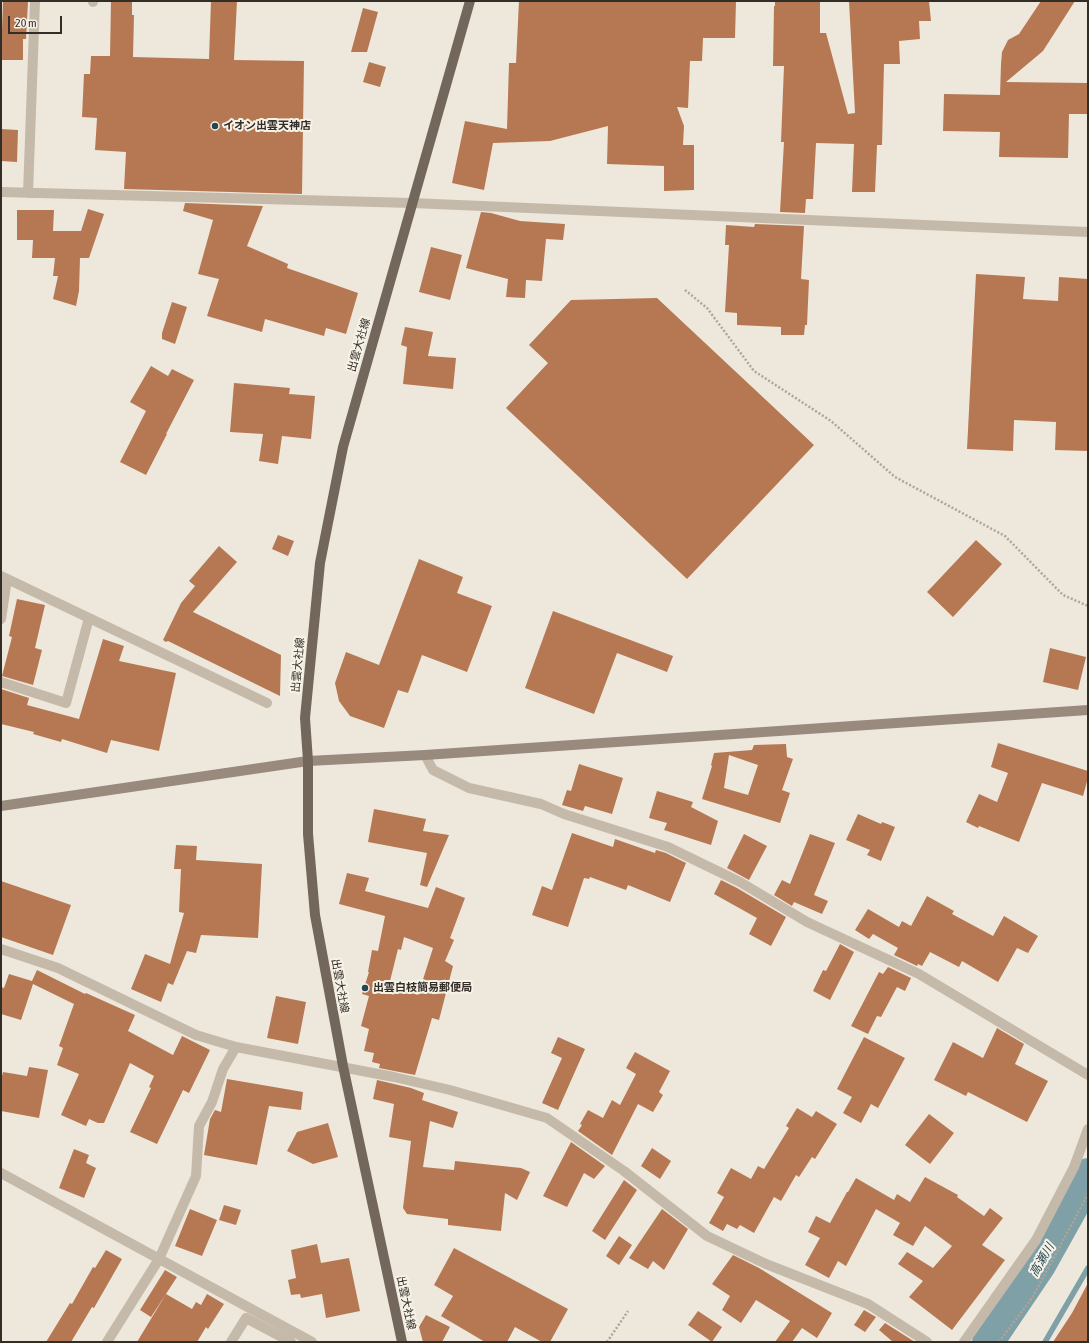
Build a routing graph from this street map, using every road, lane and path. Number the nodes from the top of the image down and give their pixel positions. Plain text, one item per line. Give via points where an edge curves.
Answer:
1 (35, 1) edge
2 (470, 1) edge
3 (1, 192) edge
4 (28, 193) junction
5 (412, 203) junction
6 (1088, 232) edge
7 (685, 290) dead end
8 (4, 577) edge
9 (1088, 606) edge
10 (89, 618) junction
11 (1, 619) edge
12 (1, 682) edge
13 (267, 703) dead end
14 (1088, 710) edge
15 (425, 755) junction
16 (308, 762) junction
17 (1, 806) edge
18 (1, 949) edge
19 (236, 1047) junction
20 (343, 1066) junction
21 (1088, 1075) edge
22 (1088, 1129) edge
23 (1, 1173) edge
24 (1088, 1194) edge
25 (160, 1259) junction
26 (628, 1311) dead end
27 (107, 1342) edge
28 (231, 1342) edge
29 (291, 1342) edge
30 (312, 1342) edge
31 (402, 1342) edge
32 (607, 1342) edge
33 (927, 1342) edge
34 (964, 1342) edge
35 (1000, 1342) edge

1 - 4 street
2 - 5 main road, 出雲大社線
3 - 4 street
4 - 5 street
5 - 6 street
5 - 16 main road, 出雲大社線 via 343,447 320,563 305,718
7 - 9 path via 707,308 754,371 831,421 895,476 1005,536 1063,595
8 - 10 street
8 - 11 street
10 - 12 street via 66,703
10 - 13 street
14 - 15 street
15 - 16 street
15 - 21 street via 433,770 469,788 541,804 564,814 668,847 740,882 807,922 919,974
16 - 17 street
16 - 20 main road, 出雲大社線 via 308,834 315,915
18 - 19 street via 58,968 196,1035
19 - 20 street
19 - 25 street via 223,1069 212,1102 199,1126 196,1176
20 - 31 main road, 出雲大社線
20 - 33 street via 450,1090 547,1118 624,1171 707,1236 766,1264 868,1304
22 - 34 street via 1074,1167 1036,1240
23 - 25 street
24 - 35 path via 1032,1298
25 - 27 street
25 - 30 street
26 - 32 path
28 - 29 street via 246,1318

